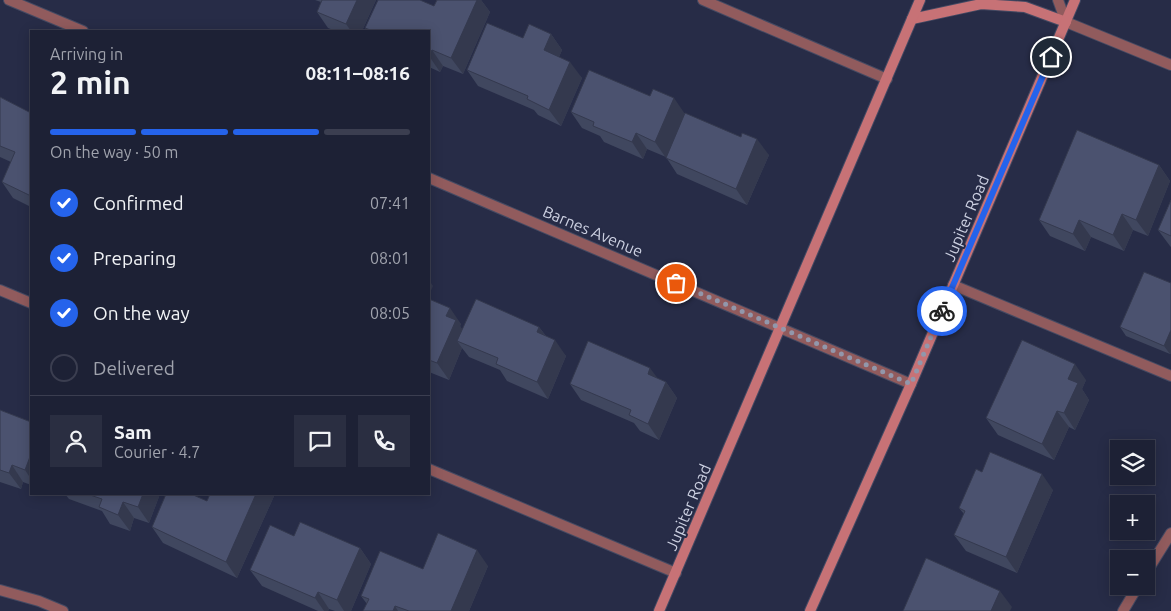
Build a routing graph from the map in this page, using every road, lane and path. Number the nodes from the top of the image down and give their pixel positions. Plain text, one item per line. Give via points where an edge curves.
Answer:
1 (9, 0) edge
2 (703, 0) edge
3 (920, 0) edge
4 (1058, 0) edge
5 (1075, 0) edge
6 (912, 19) junction
7 (1066, 22) junction
8 (81, 30) edge
9 (1171, 65) edge
10 (887, 79) junction
11 (430, 178) edge
12 (953, 285) junction
13 (0, 290) edge
14 (30, 303) edge
15 (780, 327) junction
16 (1171, 376) edge
17 (911, 384) junction
18 (430, 469) edge
19 (1171, 533) edge
20 (1155, 559) edge
21 (676, 573) junction
22 (0, 590) edge
23 (1133, 595) edge
24 (63, 611) edge
25 (659, 611) edge
26 (810, 611) edge
27 (1123, 611) edge

1 - 8 street
2 - 10 street
3 - 6 main road, Jupiter Road
4 - 7 street
5 - 7 main road, Jupiter Road
6 - 7 main road via 980,4 1025,7
6 - 10 main road, Jupiter Road
7 - 9 street
7 - 12 main road, Jupiter Road
10 - 15 main road, Jupiter Road
11 - 15 street, Barnes Avenue
12 - 16 street
12 - 17 main road, Jupiter Road
13 - 14 street
15 - 17 street, Barnes Avenue
15 - 21 main road, Jupiter Road
17 - 26 main road, Jupiter Road
18 - 21 street
19 - 20 street
21 - 25 main road, Jupiter Road
22 - 24 street
23 - 27 street

